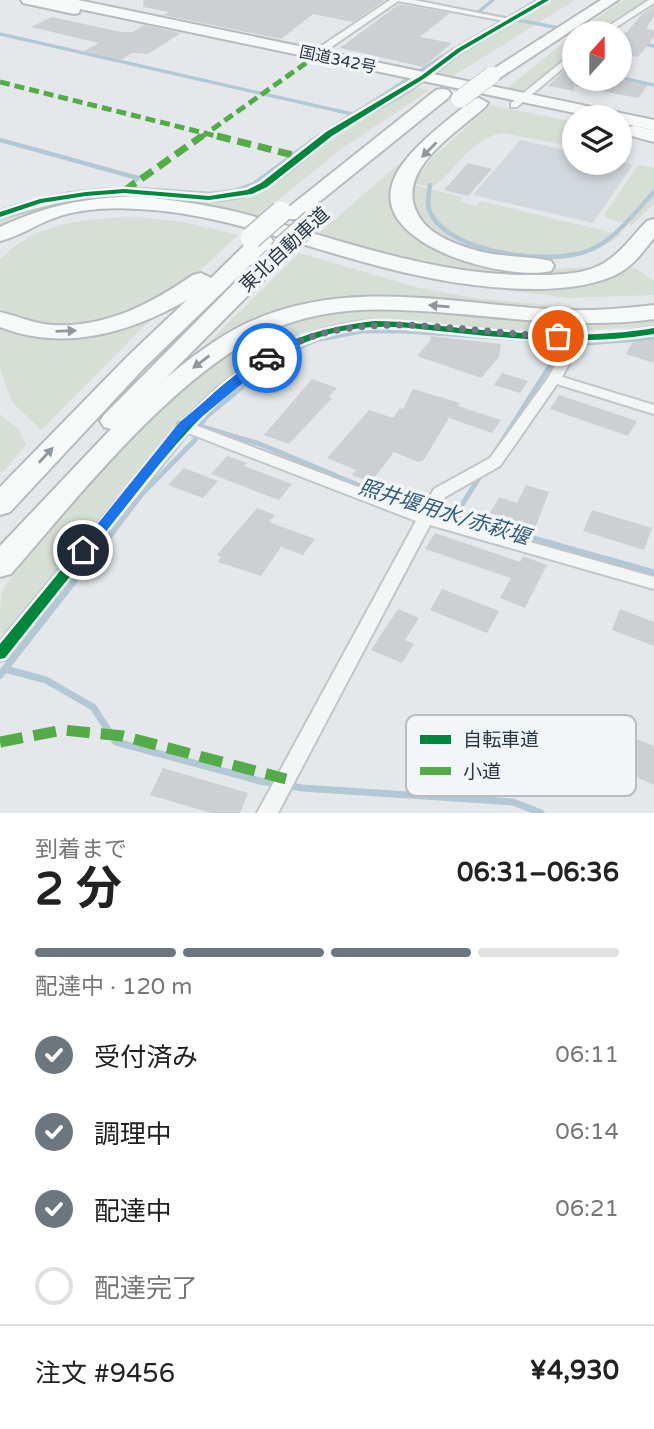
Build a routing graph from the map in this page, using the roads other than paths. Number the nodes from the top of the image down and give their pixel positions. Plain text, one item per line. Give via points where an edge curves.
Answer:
1 (28, 0) edge
2 (58, 0) edge
3 (395, 0) edge
4 (401, 0) edge
5 (546, 0) edge
6 (611, 0) edge
7 (654, 0) edge
8 (592, 4) edge
9 (510, 20) junction
10 (621, 21) edge
11 (312, 57) junction
12 (562, 65) edge
13 (491, 75) junction
14 (418, 80) junction
15 (460, 98) junction
16 (519, 101) junction
17 (562, 108) edge
18 (562, 114) edge
19 (632, 120) edge
20 (654, 125) edge
21 (632, 130) edge
22 (654, 136) edge
23 (0, 215) edge
24 (649, 230) edge
25 (0, 235) edge
26 (265, 242) junction
27 (0, 247) edge
28 (654, 300) edge
29 (654, 312) edge
30 (0, 319) edge
31 (654, 331) edge
32 (579, 337) junction
33 (554, 379) junction
34 (654, 410) edge
35 (183, 426) junction
36 (0, 505) edge
37 (424, 518) junction
38 (0, 547) edge
39 (0, 566) edge
40 (654, 583) edge
41 (0, 654) edge
42 (267, 813) edge

1 - 11 highway, 国道342号
2 - 11 highway, 国道342号
3 - 11 street
4 - 9 street
5 - 9 street
6 - 8 highway, 東北自動車道
7 - 10 street
8 - 13 highway
8 - 13 highway, 東北自動車道
9 - 14 street
11 - 14 highway, 国道342号
12 - 16 street
13 - 15 highway
13 - 15 highway, 東北自動車道
14 - 16 highway, 国道342号
14 - 23 street via 329,134 249,192 209,198 155,192 86,194 40,201
15 -> 24 highway via 401,187 404,210 435,241 500,263 550,266 610,256
15 - 26 highway, 東北自動車道, bridge via 313,220
15 - 26 highway, 東北自動車道 via 382,140 286,213
16 - 17 highway, 国道342号
16 - 18 highway, 国道342号
19 - 20 highway, 国道342号
21 - 22 highway
24 - 25 highway via 614,267 569,280 539,282 439,274 254,221 150,204 75,208
30 -> 26 highway via 32,330 59,332 128,321 176,299
36 -> 26 highway, 東北自動車道 via 119,379
26 - 38 highway, 東北自動車道 via 161,369
27 - 28 highway via 34,228 75,216 157,211 245,228 404,276 492,295 556,302
29 -> 39 highway via 576,316 349,303 270,322 252,329 185,375 130,426
31 - 32 street
32 - 33 street
32 - 35 street via 374,324 333,329 300,339 270,356
33 - 34 street
33 - 37 street via 495,462 439,492
35 - 37 street
35 - 41 street
37 - 40 street
37 - 42 street

